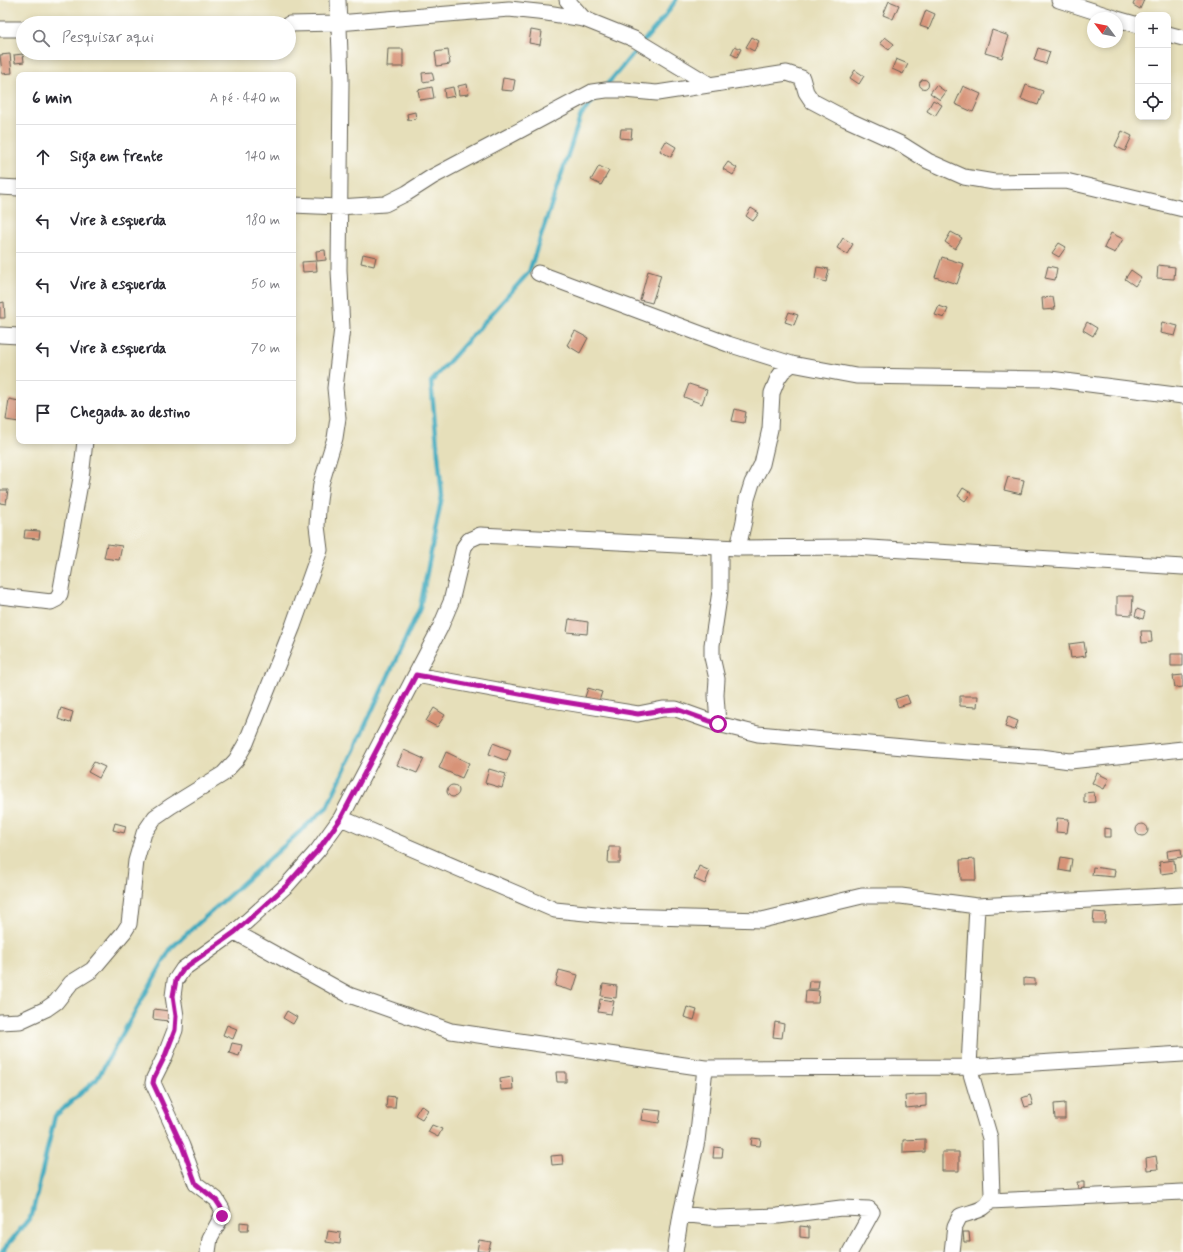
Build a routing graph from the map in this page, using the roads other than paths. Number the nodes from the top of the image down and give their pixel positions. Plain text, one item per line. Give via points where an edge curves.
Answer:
1 (338, 0) edge
2 (567, 0) edge
3 (1059, 0) edge
4 (1097, 12) edge
5 (584, 19) junction
6 (1123, 20) edge
7 (338, 23) junction
8 (296, 24) edge
9 (1135, 24) edge
10 (0, 29) edge
11 (16, 29) edge
12 (1171, 35) edge
13 (1183, 38) edge
14 (710, 85) junction
15 (0, 187) edge
16 (16, 188) edge
17 (296, 205) edge
18 (339, 207) junction
19 (1183, 210) edge
20 (538, 273) dead end
21 (0, 335) edge
22 (16, 336) edge
23 (792, 364) junction
24 (1183, 396) edge
25 (85, 444) edge
26 (720, 547) junction
27 (738, 548) junction
28 (1183, 568) edge
29 (0, 596) edge
30 (416, 675) junction
31 (718, 724) junction
32 (1183, 749) edge
33 (341, 818) junction
34 (1183, 895) edge
35 (977, 906) junction
36 (235, 932) junction
37 (0, 1022) edge
38 (1183, 1054) edge
39 (969, 1067) junction
40 (705, 1068) junction
41 (1183, 1192) edge
42 (990, 1201) junction
43 (681, 1214) junction
44 (208, 1252) edge
45 (675, 1252) edge
46 (850, 1252) edge
47 (952, 1252) edge

1 - 7 street
2 - 5 street
3 - 4 street
5 - 7 street via 509,8
5 - 14 street via 634,39
6 - 9 street
7 - 8 street
7 - 18 street via 341,81
10 - 11 street
12 - 13 street
14 - 18 street via 657,93 624,90 592,92 385,204
14 - 19 street via 787,73 802,78 812,101 964,177 994,182 1066,181
15 - 16 street
17 - 18 street
18 - 37 street via 342,328 336,388 338,418 335,438 321,484 317,526 320,550 246,743 236,760 223,774 155,817 144,833 136,861 129,924 92,970 72,983 46,1010 20,1021
20 - 23 street via 728,344
21 - 22 street
23 - 24 street via 856,376 1050,379
23 - 27 street via 778,378 772,393 770,429 762,464 747,499
25 - 29 street via 60,594 51,602
26 - 27 street
26 - 30 street via 480,535 469,540 464,547 451,602
26 - 31 street via 720,591 712,645 717,679
27 - 28 street via 854,547
30 - 31 street via 638,714 676,709
30 - 33 street
31 - 32 street via 758,734 1070,761
33 - 35 street via 555,910 616,916 762,920 862,896 901,896
33 - 36 street via 318,850 287,885
34 - 35 street
35 - 39 street
36 - 40 street via 350,995 451,1031
36 - 44 street via 183,969 176,980 173,996 175,1030 153,1083 182,1146 196,1184 216,1200 222,1209 222,1216 210,1238
38 - 39 street
39 - 40 street
39 - 42 street via 990,1138
40 - 43 street via 697,1141
41 - 42 street
42 - 47 street via 986,1207 960,1216 955,1226
43 - 45 street
43 - 46 street via 725,1218 778,1216 841,1208 869,1209 872,1212

